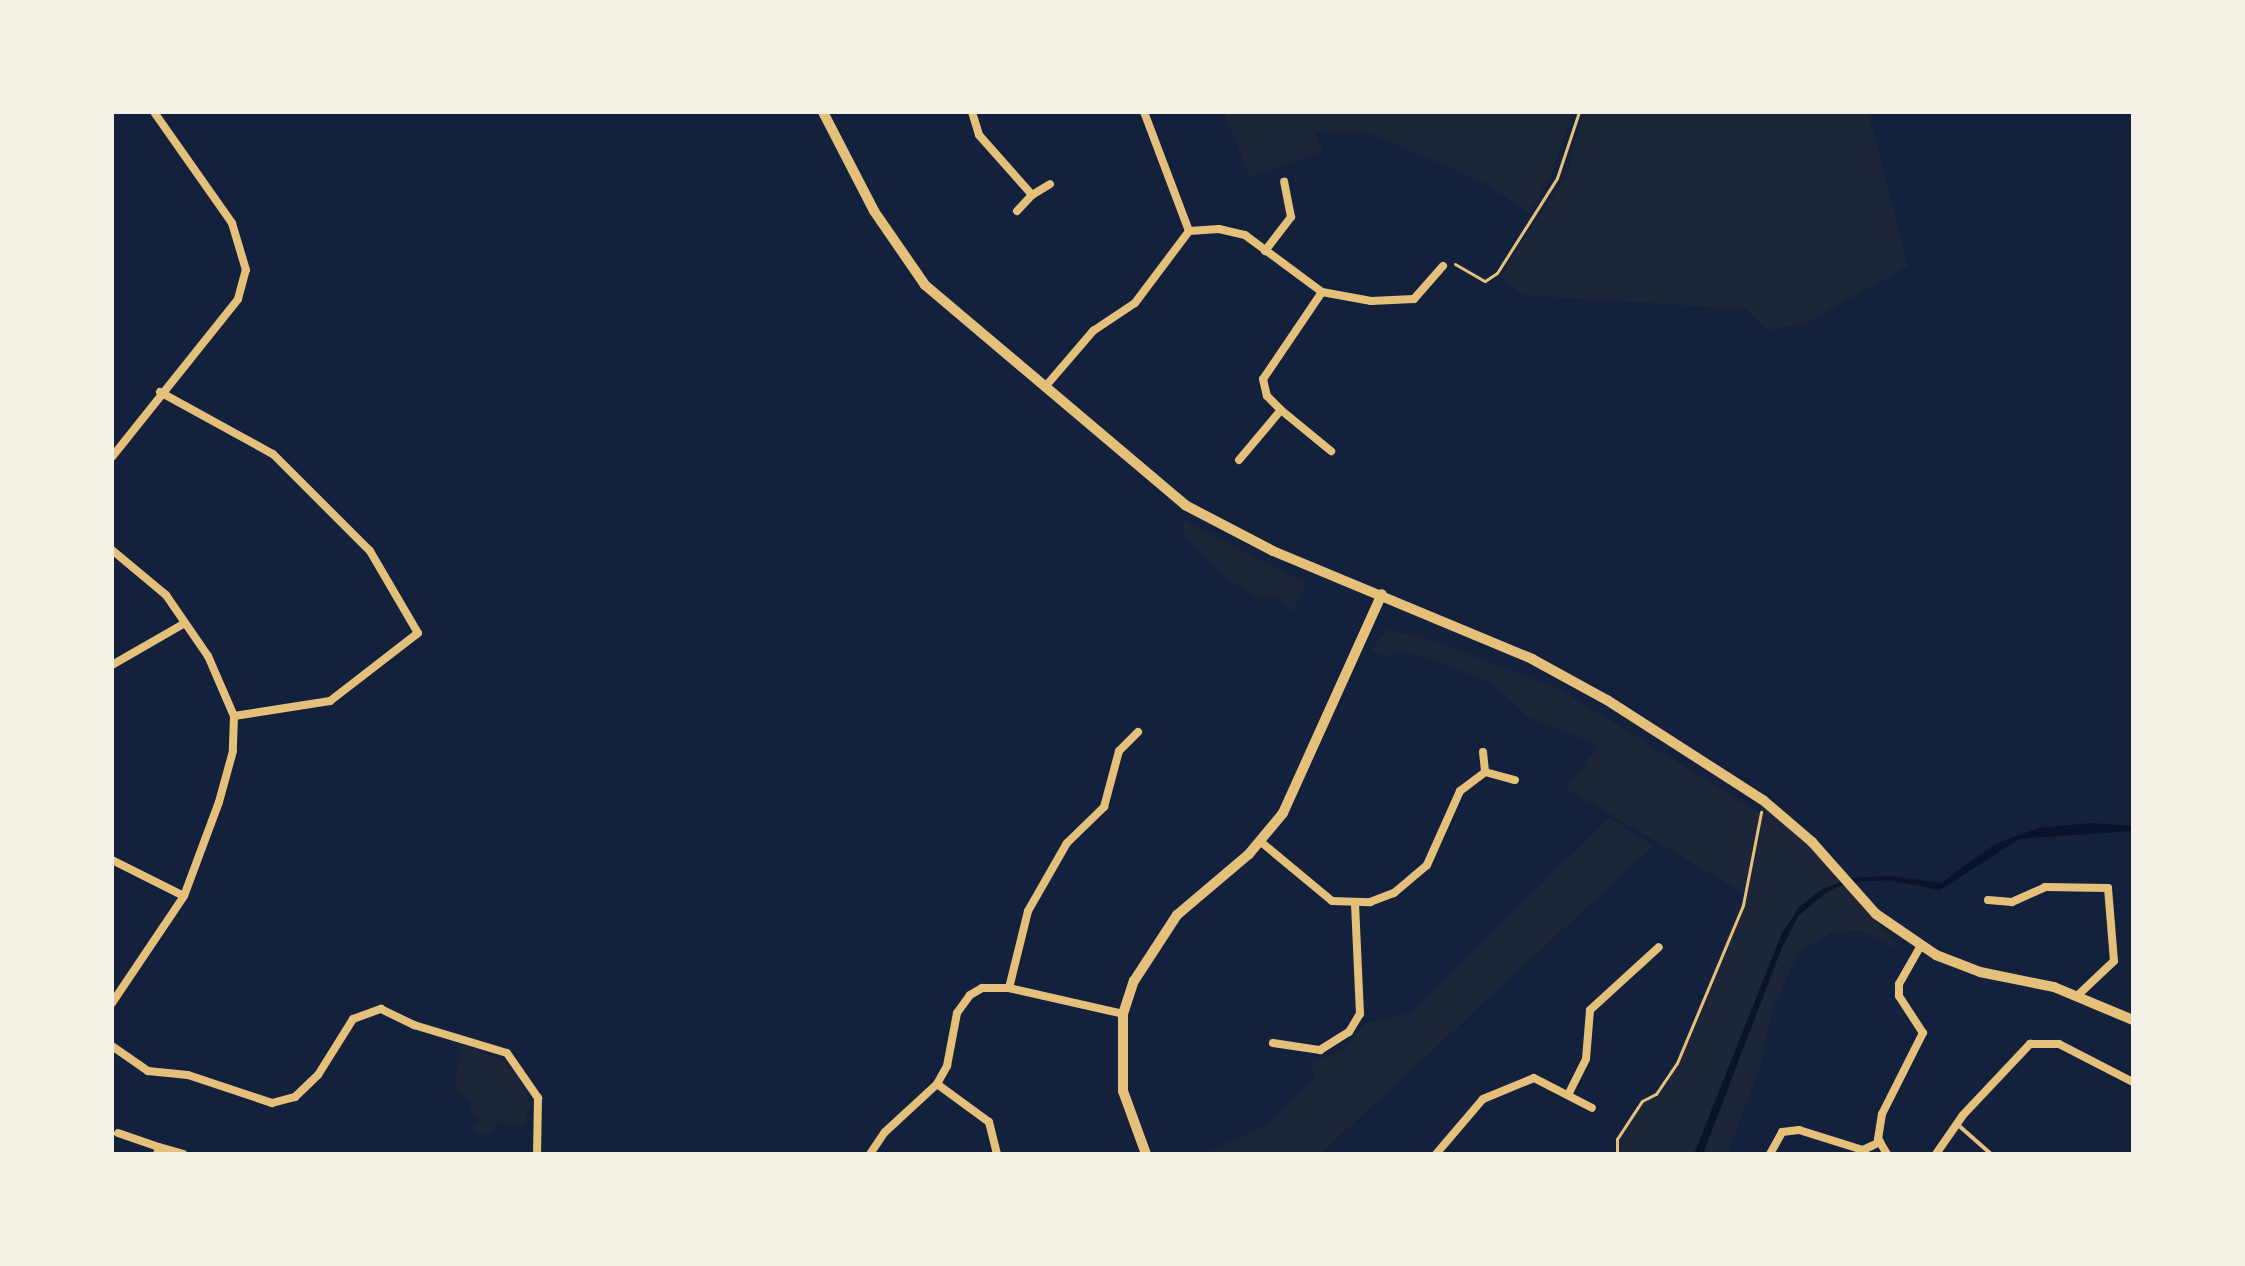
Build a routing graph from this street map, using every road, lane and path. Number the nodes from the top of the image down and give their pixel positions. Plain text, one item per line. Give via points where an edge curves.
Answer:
1 (154, 112) edge
2 (823, 112) edge
3 (972, 112) edge
4 (1144, 112) edge
5 (1579, 112) edge
6 (1284, 182) dead end
7 (1050, 184) dead end
8 (1032, 195) junction
9 (1017, 211) dead end
10 (1189, 231) junction
11 (1265, 251) junction
12 (1443, 266) joint
13 (1322, 292) junction
14 (1045, 387) junction
15 (160, 392) junction
16 (1281, 410) junction
17 (1331, 451) dead end
18 (112, 457) edge
19 (1239, 460) dead end
20 (112, 550) edge
21 (1382, 594) junction
22 (185, 623) junction
23 (112, 665) edge
24 (234, 716) junction
25 (1138, 732) dead end
26 (1483, 752) dead end
27 (1485, 772) junction
28 (1515, 780) dead end
29 (1763, 800) junction
30 (1261, 842) junction
31 (112, 860) edge
32 (184, 896) junction
33 (1988, 900) dead end
34 (1355, 905) junction
35 (1659, 947) dead end
36 (1920, 947) junction
37 (1009, 988) junction
38 (2078, 995) junction
39 (112, 1003) edge
40 (1123, 1014) junction
41 (2133, 1020) edge
42 (1273, 1043) dead end
43 (112, 1046) edge
44 (2133, 1082) edge
45 (937, 1084) junction
46 (1568, 1095) junction
47 (1592, 1108) dead end
48 (1957, 1124) junction
49 (118, 1133) dead end
50 (1880, 1142) junction
51 (158, 1150) edge
52 (183, 1154) edge
53 (537, 1154) edge
54 (870, 1154) edge
55 (997, 1154) edge
56 (1146, 1154) edge
57 (1436, 1154) edge
58 (1617, 1154) edge
59 (1770, 1154) edge
60 (1887, 1154) edge
61 (1936, 1154) edge
62 (1991, 1154) edge

1 - 15 street via 232,223 246,270 238,299
2 - 14 street via 910,268
3 - 8 street via 979,135
4 - 10 street
5 - 12 path via 1557,178 1497,273 1485,281 1454,263
6 - 11 street via 1291,217
7 - 8 street
8 - 9 street
10 - 11 street via 1219,229 1245,235
10 - 14 street via 1135,303 1093,331
11 - 13 street
12 - 13 street via 1414,299 1371,301
13 - 16 street via 1263,379 1267,396
14 - 21 street via 1205,519
15 - 18 street
15 - 24 street via 273,454 370,551 418,633 330,701
16 - 17 street
16 - 19 street
20 - 22 street via 166,595
21 - 29 street via 1532,659 1607,700
21 - 30 street via 1294,793
22 - 23 street
22 - 24 street via 224,684
24 - 32 street via 233,751 219,802
25 - 37 street via 1119,751 1104,807 1067,843 1028,911
26 - 27 street
27 - 28 street
27 - 34 street via 1460,791 1427,865 1394,893
29 - 36 street via 1812,842 1876,914
29 - 58 path via 1743,905 1668,1081 1642,1101 1617,1139
30 - 34 street via 1321,894
30 - 40 street via 1170,924 1134,981
31 - 32 street
32 - 39 street
33 - 38 street via 2012,902 2045,887 2108,888 2114,961
34 - 42 street via 1360,1014 1349,1032 1320,1050
35 - 46 street via 1590,1010 1586,1059
36 - 38 street via 1980,972
36 - 50 street via 1899,984 1899,996 1923,1033 1882,1114
37 - 40 street
37 - 45 street via 982,988 961,1004 947,1066
38 - 41 street
40 - 56 street via 1123,1091
43 - 53 street via 148,1071 188,1075 272,1103 295,1097 318,1075 353,1019 381,1009 414,1025 507,1053 538,1098
44 - 48 street via 2059,1044 2030,1044
45 - 54 street via 885,1132
45 - 55 street via 989,1122
46 - 47 street
46 - 57 street via 1534,1078 1483,1099
48 - 61 street
48 - 62 lane
49 - 51 street
50 - 59 street via 1863,1150 1799,1130 1782,1132
50 - 60 street
51 - 52 street

